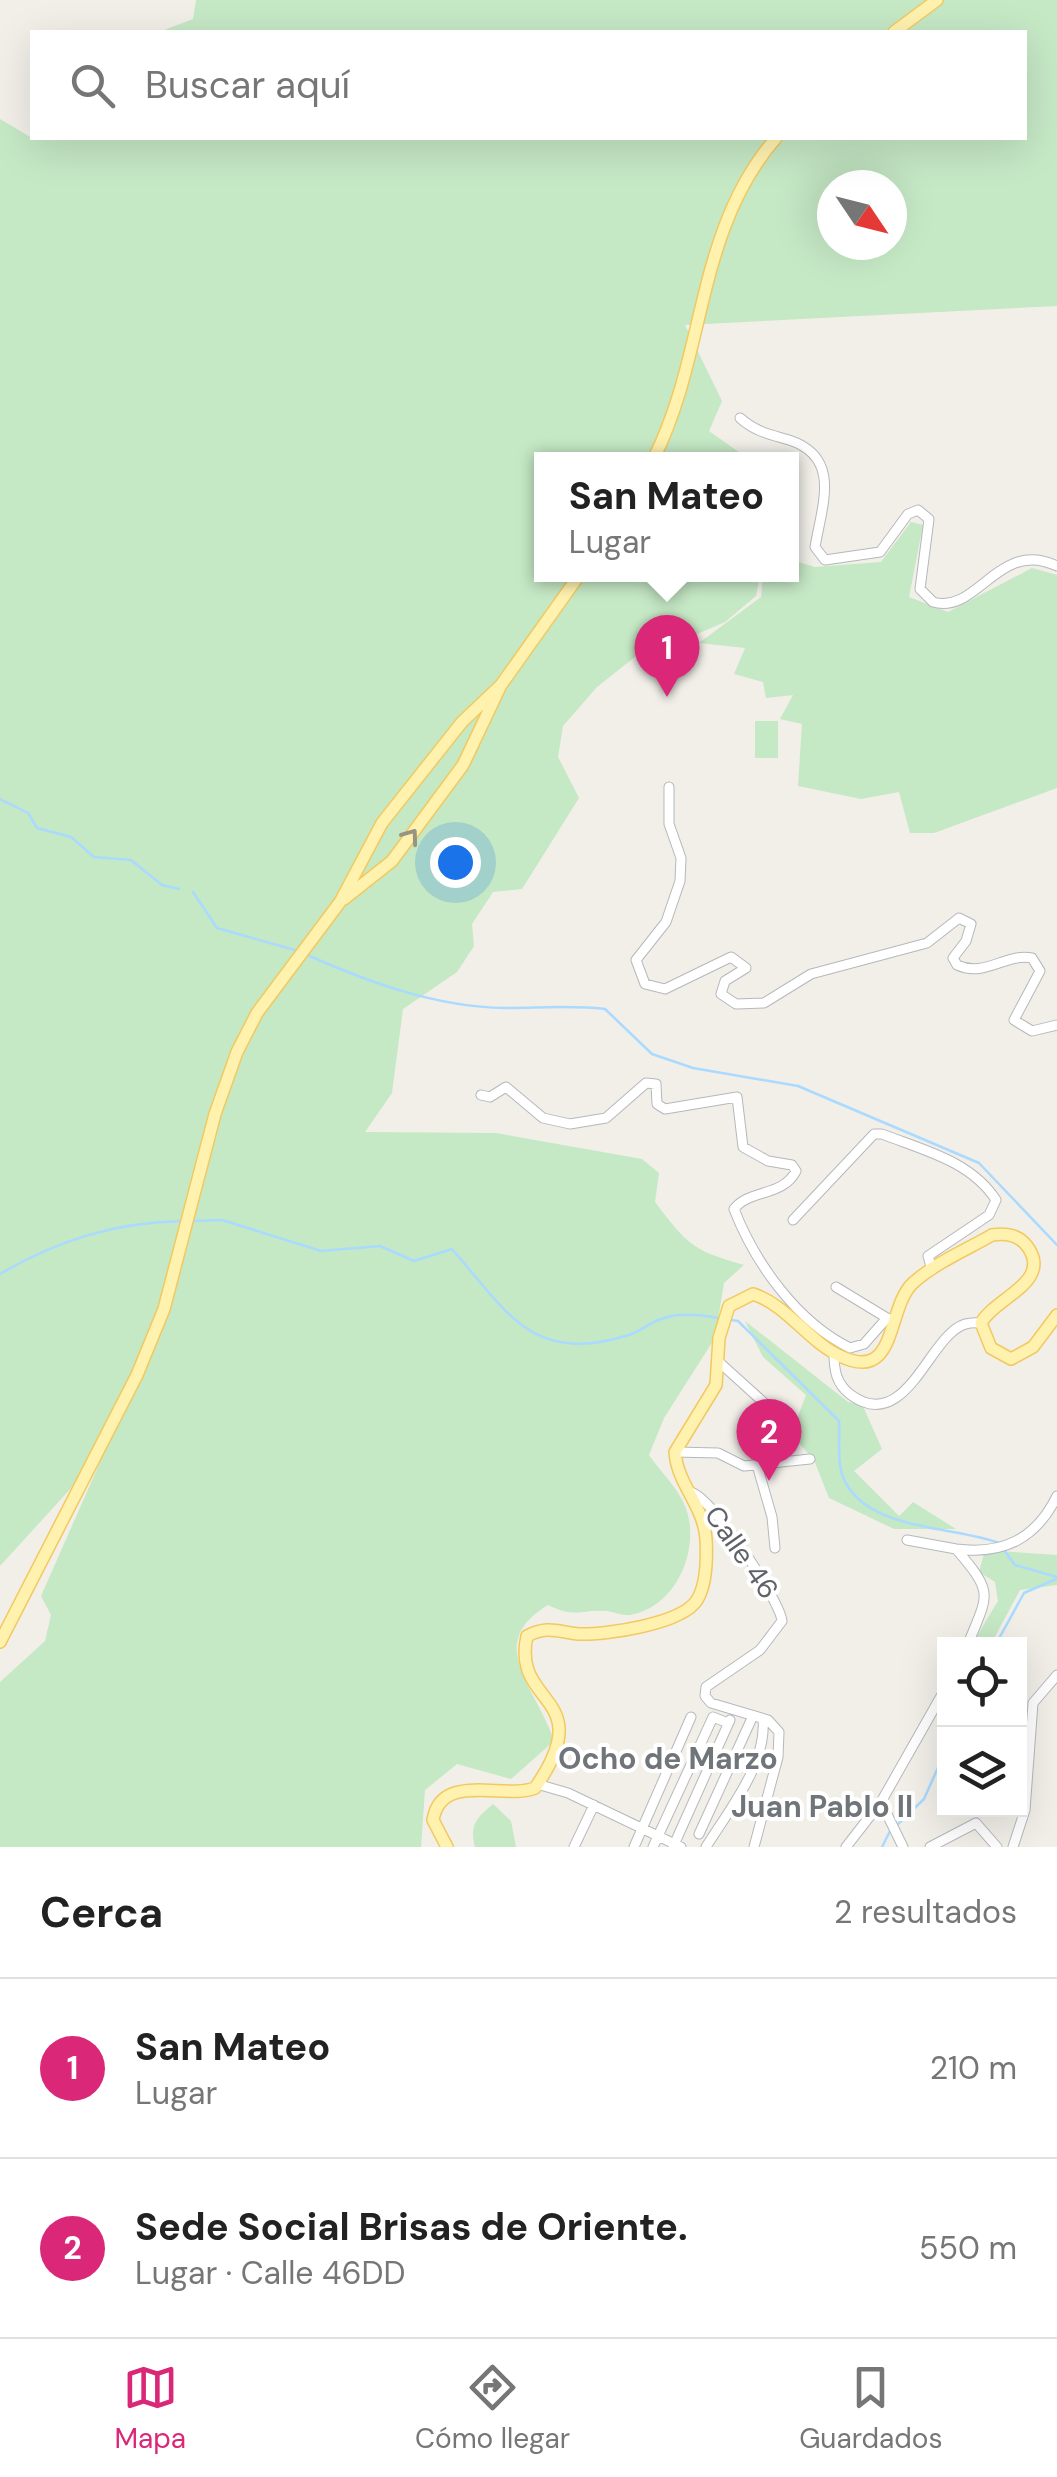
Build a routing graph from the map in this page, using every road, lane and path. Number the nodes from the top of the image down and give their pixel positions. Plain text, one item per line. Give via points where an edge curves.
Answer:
1 (937, 0) edge
2 (897, 30) edge
3 (774, 140) edge
4 (740, 418) dead end
5 (657, 452) edge
6 (1057, 566) edge
7 (575, 582) edge
8 (502, 684) junction
9 (467, 717) junction
10 (486, 721) junction
11 (480, 738) junction
12 (669, 788) dead end
13 (363, 859) junction
14 (384, 870) junction
15 (369, 883) junction
16 (338, 905) junction
17 (1057, 1025) edge
18 (481, 1095) dead end
19 (792, 1220) dead end
20 (932, 1270) junction
21 (836, 1286) dead end
22 (1057, 1315) edge
23 (891, 1320) junction
24 (980, 1323) junction
25 (834, 1354) junction
26 (720, 1362) junction
27 (782, 1419) dead end
28 (675, 1452) junction
29 (810, 1459) dead end
30 (757, 1465) junction
31 (691, 1492) junction
32 (1057, 1496) edge
33 (908, 1540) dead end
34 (775, 1548) dead end
35 (956, 1549) junction
36 (971, 1637) edge
37 (0, 1642) edge
38 (1057, 1675) edge
39 (937, 1703) edge
40 (734, 1713) junction
41 (692, 1717) dead end
42 (758, 1718) junction
43 (728, 1724) junction
44 (537, 1784) junction
45 (881, 1802) junction
46 (594, 1806) junction
47 (642, 1829) junction
48 (699, 1834) dead end
49 (656, 1842) edge
50 (676, 1846) edge
51 (447, 1847) edge
52 (574, 1847) edge
53 (634, 1847) edge
54 (706, 1847) edge
55 (754, 1847) edge
56 (846, 1847) edge
57 (902, 1847) edge
58 (930, 1847) edge
59 (997, 1847) edge
60 (1013, 1847) edge

1 - 2 main road
3 - 5 main road via 725,217
4 - 6 street via 820,460 826,479 815,547 825,560 880,552 918,510 929,519 920,589 933,602 952,602 1025,557
7 - 8 main road
8 - 9 main road
8 - 10 main road
9 - 10 main road
9 - 11 main road
9 - 13 main road via 382,823
10 - 11 main road
14 -> 11 main road
12 - 17 street via 669,824 681,873 666,922 636,960 646,984 665,990 731,957 746,968 725,981 721,994 736,1004 764,1003 833,966 928,943 958,918 971,931 953,958 957,965 978,970 1032,958 1040,971 1014,1020 1032,1031
13 - 14 main road
13 - 15 main road
13 - 16 main road
14 - 15 main road
15 - 16 main road
16 - 37 main road via 265,1002 237,1052 183,1246 137,1374
18 - 23 street via 506,1087 543,1118 570,1124 606,1118 646,1084 656,1084 657,1104 665,1110 736,1096 743,1147 796,1171 790,1182 736,1205 769,1273 823,1332 856,1348
19 - 20 street via 859,1146 882,1134 955,1163 996,1200 988,1215 928,1256
20 - 23 main road via 906,1290
20 - 24 main road via 992,1235 1026,1244 1033,1272
21 - 23 street
22 - 24 main road via 1033,1347 1011,1360 990,1348
23 - 25 main road via 882,1352 870,1361 856,1364
24 - 25 street via 958,1327 913,1386 877,1402 864,1401 840,1383
25 - 26 main road via 753,1294 740,1298 722,1320
26 - 27 street
26 - 28 main road via 716,1385
28 - 30 street via 718,1453 736,1464
28 - 31 main road via 678,1474
29 - 30 street
30 - 34 street
31 - 40 street, Calle 46 via 720,1514 781,1607 782,1621 760,1650 706,1687 711,1704
31 - 44 main road via 706,1549 702,1588 691,1608 630,1628 576,1634 550,1628 527,1636 525,1662 562,1736
32 - 35 street via 1026,1538 995,1548
33 - 35 street
35 - 36 street via 988,1601
38 - 60 street via 1033,1703 1024,1810
39 - 45 street
40 - 42 street
40 - 43 street
41 - 47 street
42 - 48 street
42 - 54 street via 762,1742
42 - 55 street via 774,1722 781,1738
43 - 49 street via 713,1717
43 - 50 street
44 - 46 street
44 - 51 main road via 512,1794 465,1789 442,1801 433,1820
45 - 56 street
45 - 57 street
46 - 47 street
46 - 52 street
47 - 49 street
47 - 53 street
49 - 50 street
58 - 59 street via 976,1823

